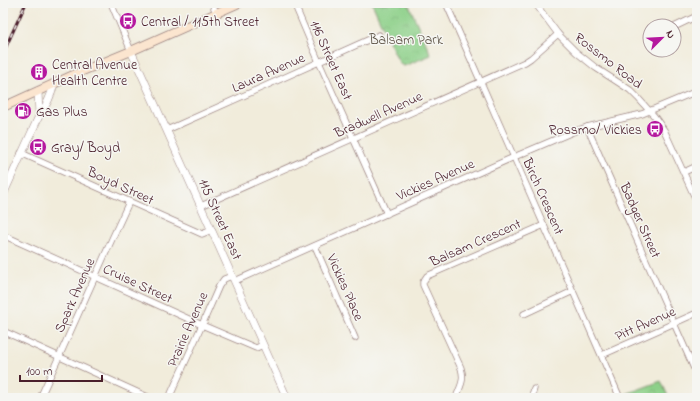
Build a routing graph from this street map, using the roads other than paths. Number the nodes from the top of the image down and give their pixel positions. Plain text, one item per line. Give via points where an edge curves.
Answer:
1 (111, 3) edge
2 (212, 3) edge
3 (239, 3) edge
4 (294, 3) edge
5 (446, 3) edge
6 (535, 3) edge
7 (216, 13) junction
8 (697, 16) edge
9 (682, 23) edge
10 (558, 34) junction
11 (379, 35) dead end
12 (132, 51) junction
13 (319, 62) junction
14 (480, 81) junction
15 (54, 84) junction
16 (38, 91) junction
17 (697, 91) edge
18 (3, 107) edge
19 (649, 111) junction
20 (39, 116) junction
21 (587, 127) junction
22 (167, 130) junction
23 (353, 138) junction
24 (21, 153) junction
25 (514, 157) junction
26 (697, 166) edge
27 (684, 172) junction
28 (3, 195) edge
29 (129, 202) junction
30 (697, 202) edge
31 (201, 206) junction
32 (387, 214) junction
33 (544, 225) junction
34 (212, 230) junction
35 (3, 234) edge
36 (315, 246) junction
37 (95, 276) junction
38 (234, 279) junction
39 (573, 291) junction
40 (697, 313) edge
41 (524, 314) dead end
42 (673, 324) junction
43 (202, 325) junction
44 (3, 331) edge
45 (356, 338) dead end
46 (263, 345) junction
47 (602, 355) junction
48 (59, 357) junction
49 (696, 373) dead end
50 (534, 389) dead end
51 (40, 398) edge
52 (150, 398) edge
53 (169, 398) edge
54 (287, 398) edge
55 (456, 398) edge
56 (531, 398) edge
57 (620, 398) edge

1 - 12 street
2 - 7 street
3 - 7 main road
4 - 13 street, 116 Street East
5 - 14 street, Birch Crescent
6 - 10 street, Rossmo Road
7 - 12 main road
8 - 9 street
10 - 14 street, Bradwell Avenue via 525,62
10 - 19 street, Rossmo Road via 586,60 630,90
11 - 13 street, Laura Avenue
12 - 15 main road
12 - 22 street, 115 Street East
13 - 22 street, Laura Avenue
13 - 23 street, 116 Street East
14 - 23 street, Bradwell Avenue
14 - 25 street, Birch Crescent
15 - 16 main road
15 - 20 street via 51,96
16 - 18 main road
16 - 20 street
17 - 19 street, Vickies Avenue
19 - 21 street, Vickies Avenue
19 - 27 street, Rossmo Road via 664,130
20 - 24 street
21 - 25 street, Vickies Avenue
21 - 42 street, Badger Street
22 - 31 street, 115 Street East
23 - 31 street, Bradwell Avenue
23 - 32 street, 116 Street East
24 - 28 street
24 - 29 street, Boyd Street
25 - 32 street, Vickies Avenue
25 - 33 street, Birch Crescent
26 - 27 street
27 - 30 street, Rossmo Road
29 - 34 street, Boyd Street via 202,234
29 - 37 street, Spark Avenue
31 - 34 street, 115 Street East
32 - 36 street, Vickies Avenue
33 - 39 street, Birch Crescent
33 - 55 street, Balsam Crescent via 427,276 423,282 463,375
34 - 38 street, 115 Street East
35 - 37 street, Cruise Street
36 - 38 street, Vickies Avenue
36 - 45 street, Vickies Place
37 - 43 street, Cruise Street
37 - 48 street, Spark Avenue
38 - 43 street, Prairie Avenue via 224,279 219,286
38 - 46 street, 115 Street East
39 - 41 street
39 - 47 street, Birch Crescent
40 - 42 street, Pitt Avenue
42 - 47 street, Pitt Avenue
42 - 49 street, Badger Street
43 - 46 street, Cruise Street via 256,348
43 - 53 street, Prairie Avenue
44 - 48 street
46 - 54 street, 115 Street East
47 - 57 street, Birch Crescent
48 - 51 street, Spark Avenue
48 - 52 street
50 - 56 street

